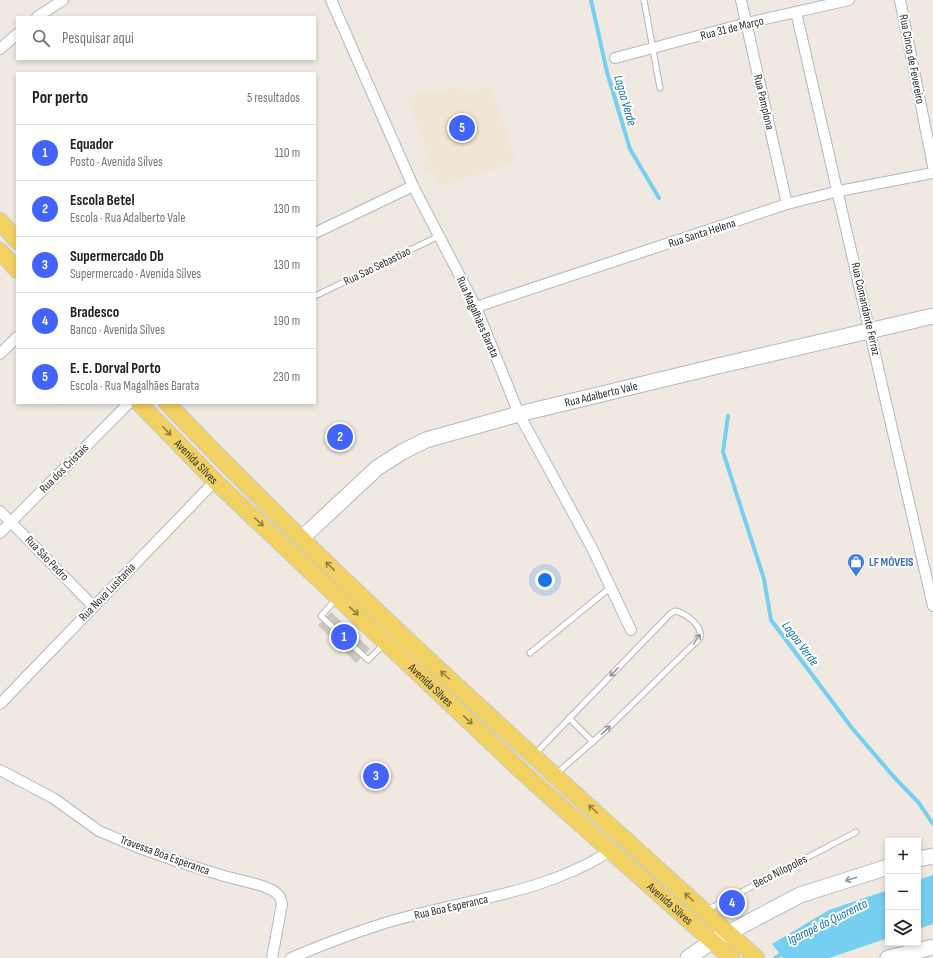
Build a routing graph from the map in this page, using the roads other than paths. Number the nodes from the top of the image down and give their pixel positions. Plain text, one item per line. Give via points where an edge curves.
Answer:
1 (63, 0) edge
2 (331, 0) edge
3 (644, 0) edge
4 (741, 0) edge
5 (849, 0) edge
6 (900, 0) edge
7 (796, 12) junction
8 (39, 16) edge
9 (747, 23) junction
10 (16, 35) edge
11 (654, 48) junction
12 (0, 49) edge
13 (615, 58) dead end
14 (660, 88) dead end
15 (933, 166) edge
16 (933, 173) edge
17 (413, 186) junction
18 (839, 191) junction
19 (787, 204) junction
20 (0, 221) edge
21 (316, 233) edge
22 (439, 236) junction
23 (16, 240) edge
24 (0, 251) edge
25 (16, 269) edge
26 (316, 296) edge
27 (476, 307) junction
28 (933, 316) edge
29 (871, 330) junction
30 (16, 338) edge
31 (0, 354) edge
32 (128, 404) edge
33 (140, 404) edge
34 (168, 404) edge
35 (519, 414) junction
36 (215, 481) junction
37 (0, 511) edge
38 (12, 522) junction
39 (0, 533) edge
40 (302, 538) junction
41 (611, 587) junction
42 (338, 597) junction
43 (93, 606) junction
44 (933, 606) edge
45 (631, 630) dead end
46 (386, 642) junction
47 (530, 654) dead end
48 (0, 704) edge
49 (569, 718) junction
50 (593, 742) junction
51 (534, 755) junction
52 (0, 770) edge
53 (555, 774) junction
54 (856, 832) dead end
55 (609, 852) junction
56 (933, 856) edge
57 (921, 858) edge
58 (885, 868) edge
59 (705, 911) junction
60 (728, 933) junction
61 (711, 942) junction
62 (933, 947) edge
63 (753, 954) edge
64 (272, 958) edge
65 (291, 958) edge
66 (688, 958) edge
67 (730, 958) edge
68 (888, 958) edge

1 - 8 street
2 - 17 street, Rua Magalhães Barata
3 - 11 lane
4 - 9 street, Rua Pamplona
5 - 7 street, Rua 31 de Março
6 - 15 street, Rua Cinco de Fevereiro
7 - 9 street, Rua 31 de Março
7 - 18 street, Rua Comandante Ferraz
9 - 11 street, Rua 31 de Março
9 - 19 street, Rua Pamplona
10 - 12 street
11 - 13 street, Rua 31 de Março
11 - 14 lane
16 - 18 street, Rua Santa Helena
17 - 21 street
17 - 22 street, Rua Magalhães Barata
18 - 19 street, Rua Santa Helena
18 - 29 street, Rua Comandante Ferraz
19 - 27 street, Rua Santa Helena
20 - 23 main road
22 - 26 lane, Rua Sao Sebastiao
22 - 27 street, Rua Magalhães Barata
24 - 25 main road
27 - 35 street, Rua Magalhães Barata
28 - 29 street, Rua Adalberto Vale
29 - 35 street, Rua Adalberto Vale
29 - 44 street, Rua Comandante Ferraz
30 - 31 street
32 - 38 street, Rua dos Cristais
33 -> 36 main road, Avenida Silves
34 - 40 main road, Avenida Silves via 224,463
35 - 40 street, Rua Adalberto Vale via 426,440 402,452 377,468
35 - 41 street, Rua Magalhães Barata
36 -> 42 main road, Avenida Silves
36 - 43 street, Rua Nova Lusitania
37 - 38 street, Rua São Pedro
38 - 39 street, Rua dos Cristais
38 - 43 street, Rua São Pedro
51 -> 40 main road, Avenida Silves via 412,644
41 - 45 street, Rua Magalhães Barata
41 - 47 lane
42 -> 46 main road, Avenida Silves
42 - 46 lane via 320,616 368,660
43 - 48 street, Rua Nova Lusitania
46 -> 55 main road, Avenida Silves
49 - 50 lane
50 -> 49 lane via 700,638 700,628 682,613 675,611 670,614
49 - 51 lane
50 - 53 lane
51 - 53 main road, Avenida Silves
52 - 64 street, Travessa Boa Esperanca via 53,798 99,831 180,862 274,891 282,904
59 -> 53 main road, Avenida Silves
54 - 59 lane, Beco Nilopoles
55 - 61 main road, Avenida Silves
55 - 65 street, Rua Boa Esperanca via 563,876 518,892 385,923
56 - 57 street
58 -> 60 street via 800,895
59 - 60 main road, Avenida Silves
60 - 61 street
60 - 63 main road, Avenida Silves
61 - 66 street
61 - 67 main road, Avenida Silves
62 - 68 street

